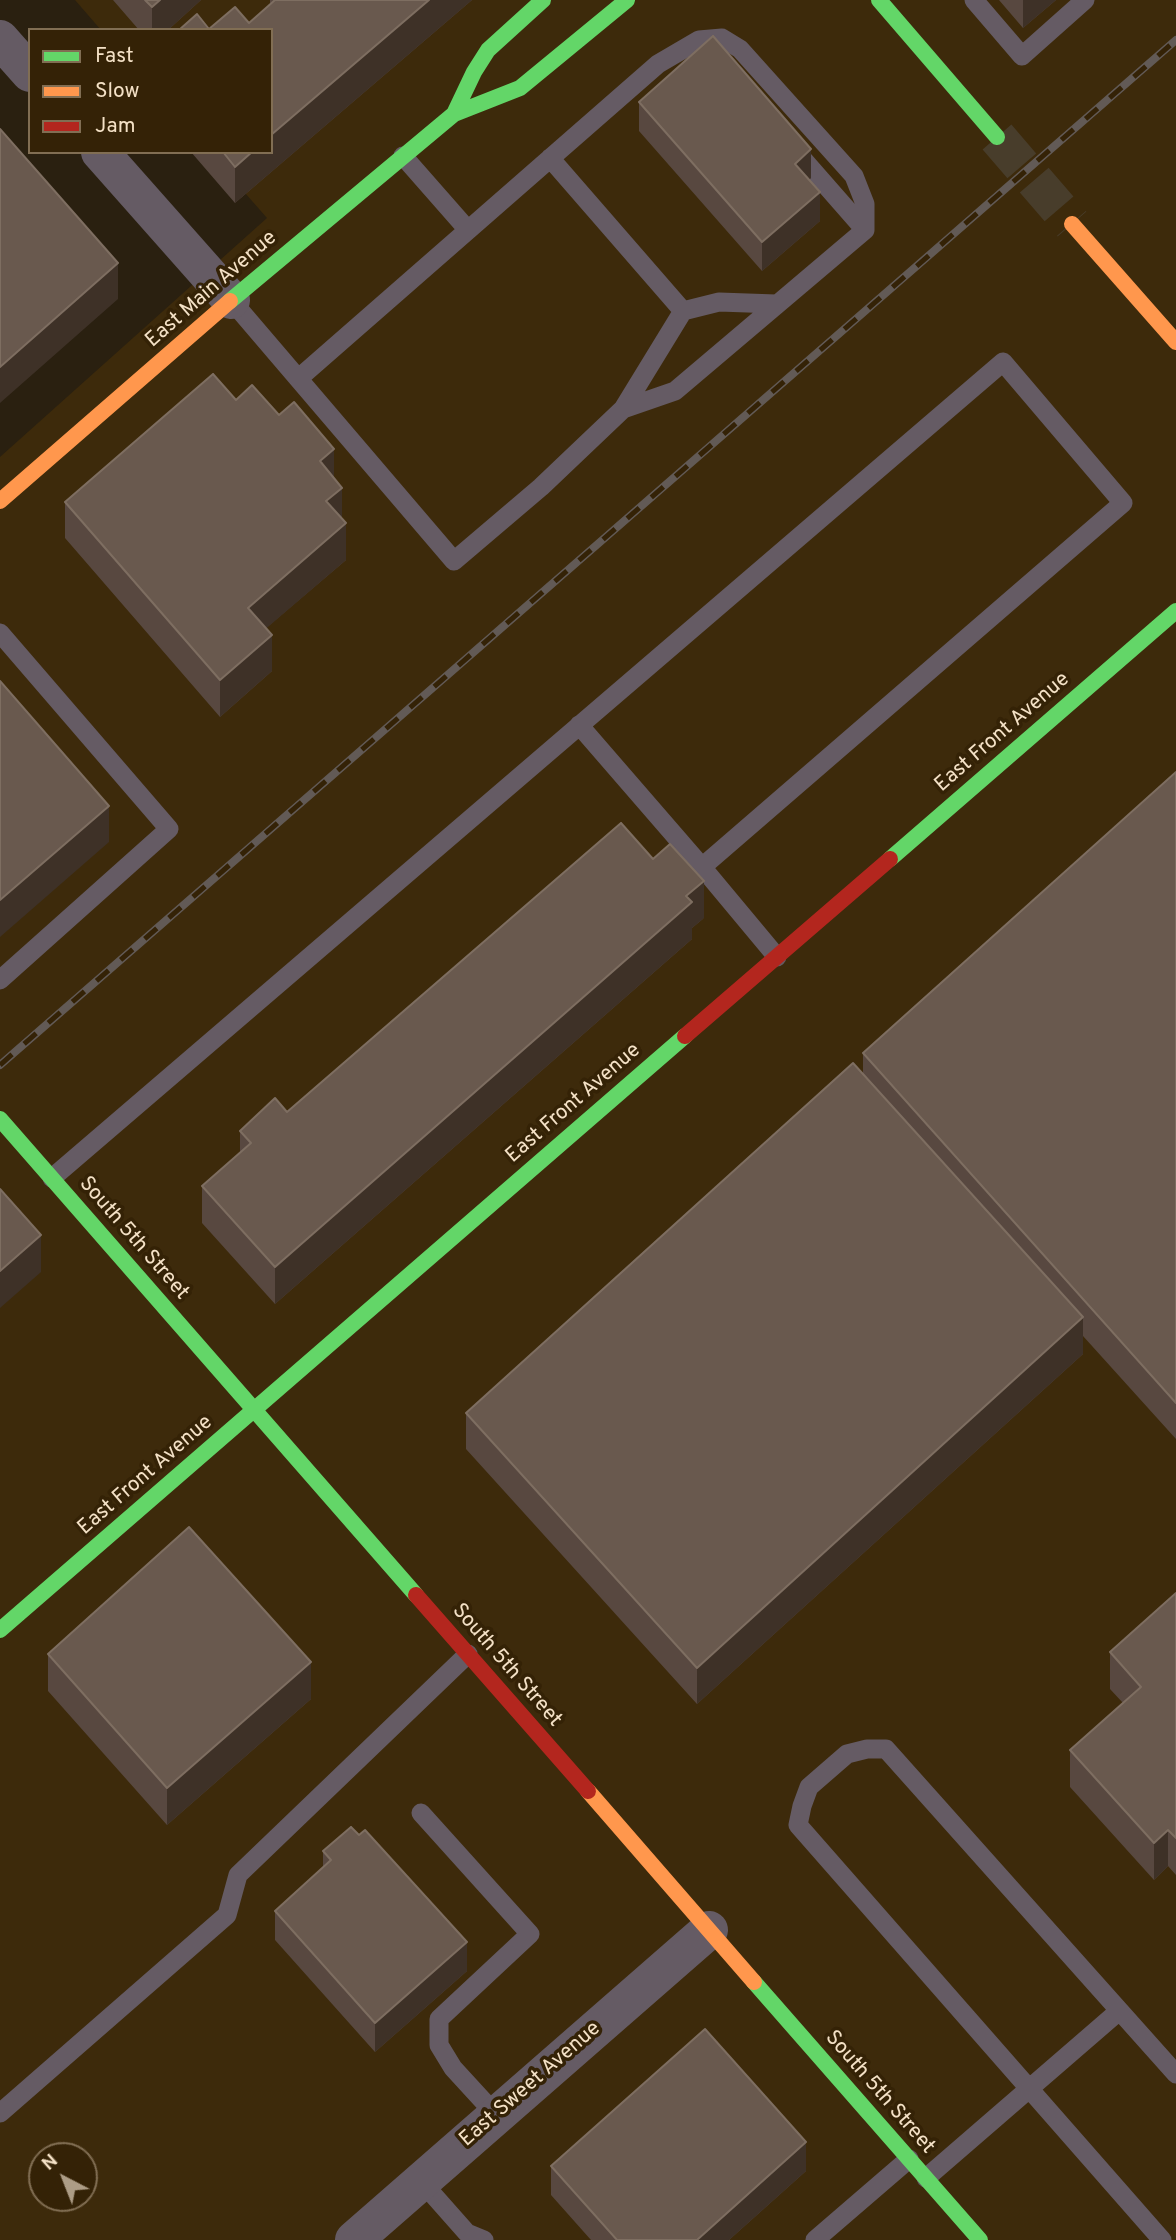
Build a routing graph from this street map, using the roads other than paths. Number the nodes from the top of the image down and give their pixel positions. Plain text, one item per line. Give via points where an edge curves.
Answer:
1 (543, 0) edge
2 (627, 0) edge
3 (879, 0) edge
4 (974, 0) edge
5 (1085, 0) edge
6 (699, 40) junction
7 (717, 59) edge
8 (454, 114) junction
9 (997, 137) tunnel mouth
10 (786, 139) edge
11 (102, 154) edge
12 (403, 156) junction
13 (550, 158) junction
14 (1072, 224) tunnel mouth
15 (468, 230) junction
16 (865, 230) junction
17 (231, 300) junction
18 (776, 304) junction
19 (683, 311) junction
20 (1176, 342) edge
21 (299, 378) junction
22 (623, 409) junction
23 (0, 501) edge
24 (1176, 611) edge
25 (0, 633) edge
26 (579, 725) junction
27 (702, 867) junction
28 (777, 957) junction
29 (0, 980) edge
30 (0, 1119) edge
31 (52, 1178) junction
32 (255, 1409) junction
33 (0, 1630) edge
34 (468, 1654) junction
35 (421, 1813) dead end
36 (709, 1930) junction
37 (1119, 2011) junction
38 (1176, 2074) edge
39 (1028, 2089) junction
40 (0, 2113) edge
41 (496, 2116) junction
42 (909, 2159) junction
43 (926, 2178) junction
44 (421, 2181) junction
45 (354, 2240) edge
46 (484, 2240) edge
47 (815, 2240) edge
48 (980, 2240) edge
49 (1162, 2240) edge

1 - 8 street, East Main Avenue via 488,50
2 - 8 street, East Main Avenue via 520,88
3 - 9 street
4 - 5 lane via 1022,56
6 - 7 lane
6 - 13 lane via 658,64
6 - 16 lane via 722,38 740,49 854,176 865,204
8 - 12 street, East Main Avenue
10 - 16 lane
11 - 17 street
12 - 15 lane
12 - 17 street, East Main Avenue
13 - 15 lane
13 - 19 lane
14 - 20 street
15 - 21 lane
16 - 18 lane
17 - 21 lane
17 - 23 street, East Main Avenue
18 - 19 lane via 719,302
18 - 22 lane via 674,391
19 - 22 lane
21 - 22 lane via 454,561
24 - 28 street, East Front Avenue
25 - 29 lane via 169,829
26 - 27 lane
26 - 27 lane via 1003,362 1123,503
26 - 31 lane
27 - 28 lane
28 - 32 street, East Front Avenue
30 - 31 street, South 5th Street
31 - 32 street, South 5th Street
32 - 33 street, East Front Avenue
32 - 34 street, South 5th Street
34 - 36 street, South 5th Street
34 - 40 lane via 238,1875 227,1915
35 - 41 lane via 530,1934 439,2019 439,2045
36 - 41 street, East Sweet Avenue
36 - 42 street, South 5th Street
37 - 38 lane
37 - 39 lane
37 - 39 lane via 886,1749 847,1754 809,1787 798,1825
39 - 43 lane
39 - 49 lane
41 - 44 street, East Sweet Avenue
42 - 43 street, South 5th Street
42 - 47 lane
43 - 48 street, South 5th Street
44 - 45 street, East Sweet Avenue
44 - 46 lane via 467,2233

